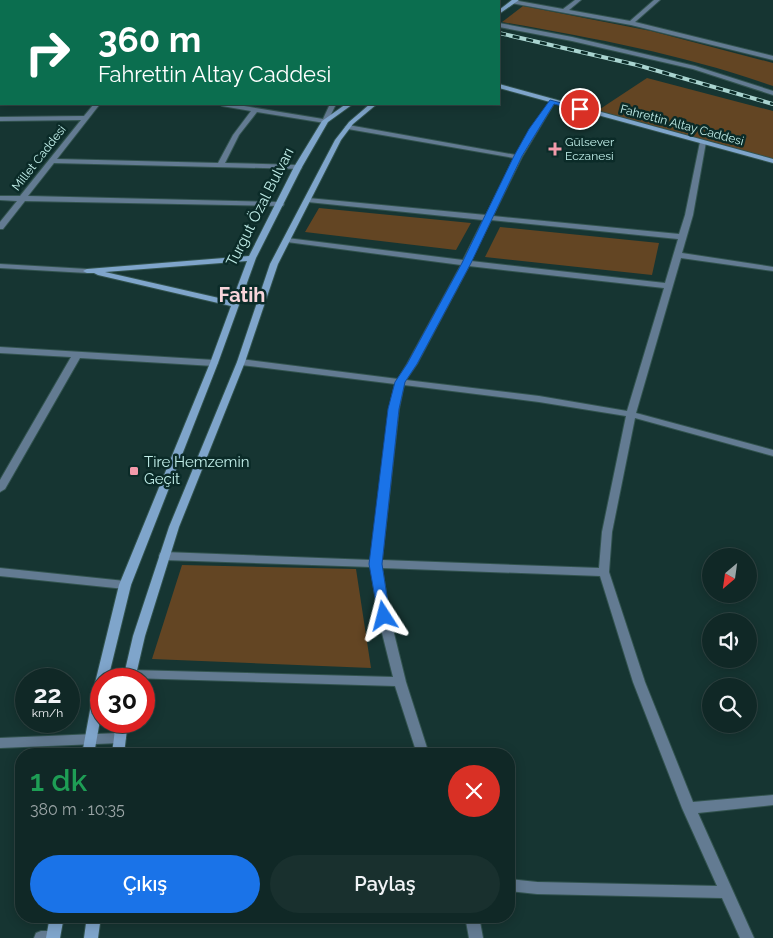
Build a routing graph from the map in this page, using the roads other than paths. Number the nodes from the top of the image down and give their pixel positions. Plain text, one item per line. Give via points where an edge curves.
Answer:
1 (503, 0) edge
2 (578, 0) edge
3 (657, 0) edge
4 (515, 1) edge
5 (500, 11) edge
6 (564, 11) junction
7 (631, 23) junction
8 (500, 25) edge
9 (773, 58) edge
10 (500, 86) edge
11 (773, 93) edge
12 (552, 102) junction
13 (97, 105) edge
14 (228, 105) edge
15 (333, 105) edge
16 (349, 105) edge
17 (373, 105) edge
18 (255, 110) junction
19 (85, 118) junction
20 (0, 119) edge
21 (325, 121) junction
22 (348, 127) junction
23 (703, 142) junction
24 (518, 156) junction
25 (51, 161) junction
26 (773, 161) edge
27 (221, 164) junction
28 (298, 167) junction
29 (0, 198) edge
30 (21, 199) junction
31 (308, 200) junction
32 (280, 204) junction
33 (490, 217) junction
34 (0, 227) edge
35 (683, 237) junction
36 (288, 240) junction
37 (677, 256) junction
38 (252, 258) junction
39 (466, 263) junction
40 (0, 266) edge
41 (773, 269) edge
42 (87, 271) junction
43 (668, 286) junction
44 (234, 304) junction
45 (0, 350) edge
46 (76, 356) junction
47 (240, 362) junction
48 (214, 364) junction
49 (400, 382) junction
50 (631, 414) junction
51 (773, 453) edge
52 (0, 489) edge
53 (164, 556) junction
54 (376, 564) junction
55 (0, 572) edge
56 (604, 572) junction
57 (125, 585) junction
58 (105, 668) edge
59 (131, 668) edge
60 (155, 677) edge
61 (400, 682) junction
62 (91, 733) edge
63 (121, 733) edge
64 (120, 738) junction
65 (90, 739) junction
66 (0, 743) edge
67 (89, 748) edge
68 (119, 748) edge
69 (421, 748) edge
70 (773, 800) edge
71 (690, 808) junction
72 (515, 886) edge
73 (726, 892) junction
74 (56, 923) edge
75 (93, 923) edge
76 (473, 923) edge
77 (41, 938) edge
78 (53, 938) edge
79 (91, 938) edge
80 (476, 938) edge
81 (747, 938) edge

1 - 4 main road
2 - 6 street
3 - 7 street
4 - 5 main road
4 - 6 street
6 - 7 street
7 - 9 street
8 - 11 street via 696,68
10 - 12 main road, Fahrettin Altay Caddesi
12 - 23 main road, Fahrettin Altay Caddesi
12 - 24 street
13 - 19 street, Millet Caddesi
14 - 18 street
15 - 21 street
16 - 21 main road, Turgut Özal Bulvarı
17 - 22 main road
18 - 21 street
18 - 27 street via 238,130
19 - 20 street
19 - 25 street, Millet Caddesi
21 - 28 main road, Turgut Özal Bulvarı
22 - 24 street
22 - 31 main road
23 - 26 main road, Fahrettin Altay Caddesi
23 - 35 street
24 - 33 street
25 - 27 street
25 - 30 street, Millet Caddesi
27 - 28 street
28 - 32 main road, Turgut Özal Bulvarı
29 - 30 street
30 - 32 street
30 - 34 street, Millet Caddesi
31 - 33 street
31 - 36 main road
32 - 38 main road, Turgut Özal Bulvarı
33 - 35 street
33 - 39 street
35 - 37 street
36 - 39 street
36 - 47 main road via 274,264
37 - 41 street
37 - 43 street
38 - 42 main road
38 - 44 main road, Turgut Özal Bulvarı
39 - 43 street
39 - 49 street
40 - 42 street
42 - 44 main road
43 - 50 street
44 - 48 main road, Turgut Özal Bulvarı
45 - 46 street
46 - 48 street
46 - 52 street
47 - 49 street
47 - 53 main road
48 - 57 main road, Turgut Özal Bulvarı
49 - 50 street
49 - 54 street
50 - 51 street
50 - 56 street via 607,532
53 - 54 street
53 - 59 main road
54 - 56 street
54 - 61 street via 384,616
55 - 57 street
56 - 71 street via 639,682
57 - 58 main road, Turgut Özal Bulvarı
60 - 61 street
61 - 69 street
62 - 65 main road
63 - 64 main road
64 - 65 street
64 - 68 main road
65 - 66 street
65 - 67 main road
70 - 71 street
71 - 73 street
72 - 73 street
73 - 81 street
74 - 78 main road
75 - 79 main road
76 - 80 street
77 - 78 street

